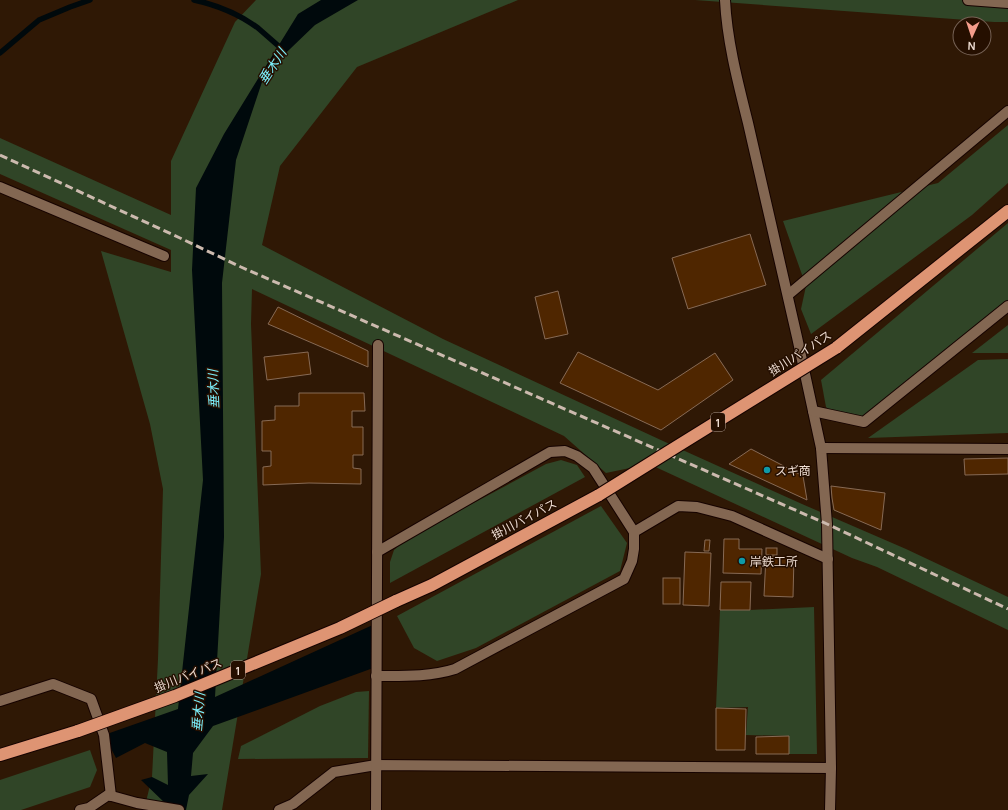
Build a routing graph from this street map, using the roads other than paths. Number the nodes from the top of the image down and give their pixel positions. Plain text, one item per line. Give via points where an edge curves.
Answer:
1 (725, 0) edge
2 (968, 0) edge
3 (1008, 3) edge
4 (1008, 111) edge
5 (0, 186) edge
6 (1008, 211) edge
7 (164, 256) dead end
8 (788, 295) junction
9 (1008, 306) edge
10 (378, 345) dead end
11 (813, 411) junction
12 (821, 448) junction
13 (1008, 448) edge
14 (634, 532) junction
15 (377, 552) junction
16 (828, 560) junction
17 (376, 676) junction
18 (0, 701) edge
19 (0, 755) edge
20 (376, 765) junction
21 (831, 768) junction
22 (112, 796) junction
23 (80, 810) edge
24 (179, 810) edge
25 (279, 810) edge
26 (376, 810) edge
27 (830, 810) edge

1 - 8 street via 727,27 742,101
2 - 3 street
4 - 8 street
5 - 7 street
6 - 19 highway, 掛川バイパス / 1, bridge via 836,348 598,495 432,585 340,628 175,696 78,731
8 - 11 street
9 - 11 street via 864,422
10 - 15 street
11 - 12 street
12 - 13 street
12 - 16 street
14 - 15 street via 593,468 565,451 550,452
14 - 16 street via 678,506 697,507 732,516
14 - 17 street via 632,561 624,579 455,669 419,675
15 - 17 street
16 - 21 street
17 - 20 street
18 - 22 street via 52,684 91,699 104,736
20 - 21 street
20 - 25 street via 334,772 293,804
20 - 26 street
21 - 27 street
22 - 23 street via 108,795 89,808
22 - 24 street

